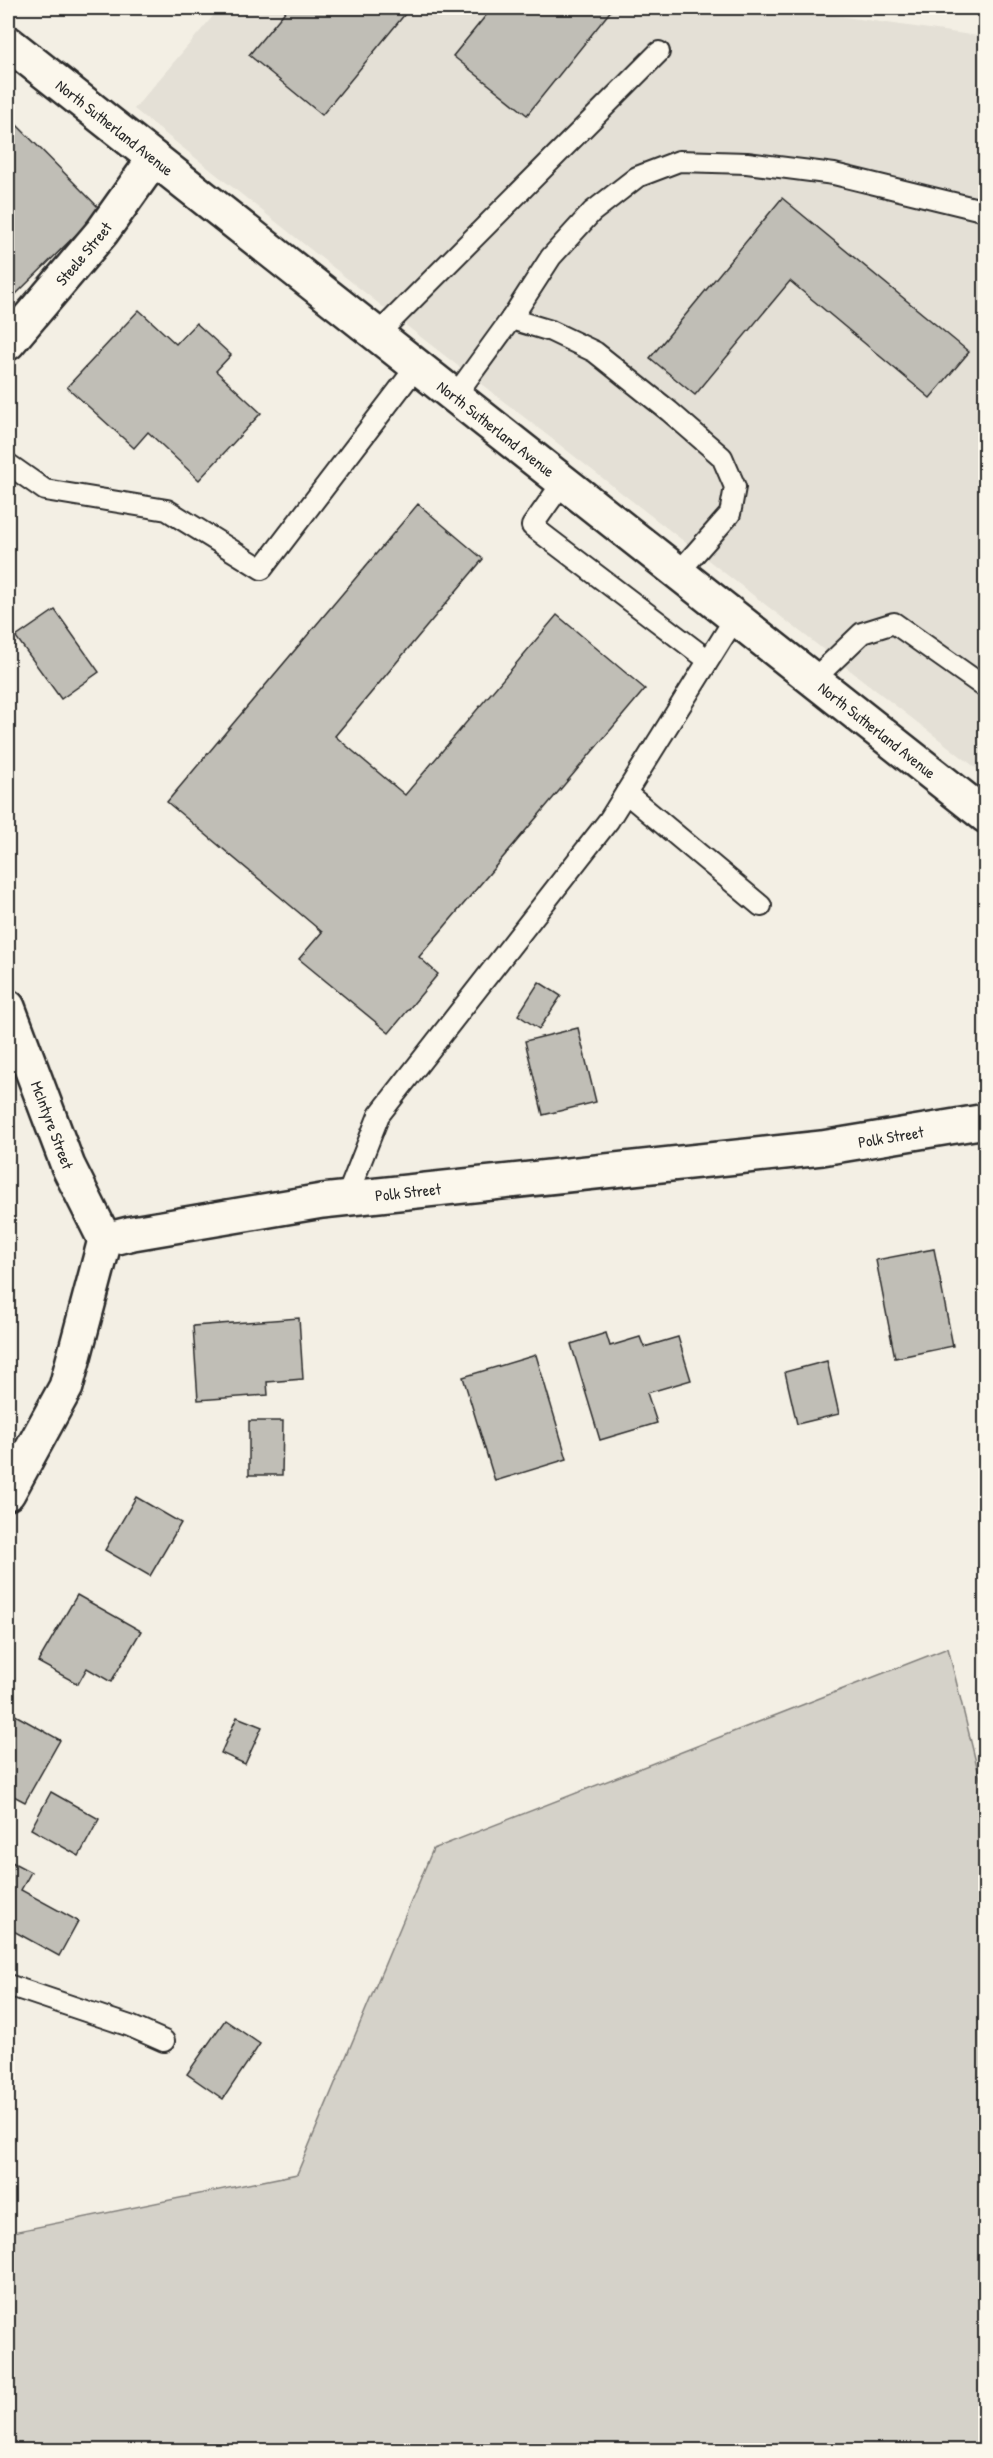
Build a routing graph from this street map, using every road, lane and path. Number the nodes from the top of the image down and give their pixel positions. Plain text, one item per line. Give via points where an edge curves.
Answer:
1 (8, 43) edge
2 (659, 52) dead end
3 (154, 159) junction
4 (986, 211) edge
5 (511, 319) junction
6 (377, 335) junction
7 (8, 343) edge
8 (417, 366) junction
9 (455, 396) junction
10 (8, 464) edge
11 (563, 482) junction
12 (678, 573) junction
13 (735, 618) junction
14 (708, 660) junction
15 (813, 680) junction
16 (986, 688) edge
17 (626, 793) junction
18 (986, 816) edge
19 (761, 906) dead end
20 (8, 1007) edge
21 (986, 1120) edge
22 (346, 1199) junction
23 (105, 1240) junction
24 (8, 1493) edge
25 (8, 1985) edge
26 (164, 2041) dead end

1 - 3 street, North Sutherland Avenue
2 - 6 lane
3 - 6 street, North Sutherland Avenue
3 - 7 street, Steele Street via 102,232
4 - 5 lane via 834,174 747,162 679,161 637,177 592,212 551,257
5 - 9 lane
5 - 12 lane via 551,331 595,352 722,457 735,487 729,514
6 - 8 street, North Sutherland Avenue
8 - 9 street, North Sutherland Avenue
8 - 10 lane via 262,569 167,510 45,490
9 - 11 street, North Sutherland Avenue
11 - 12 street, North Sutherland Avenue
11 - 14 lane via 532,526
12 - 13 street, North Sutherland Avenue
13 - 14 lane
13 - 15 street, North Sutherland Avenue
14 - 17 lane
15 - 16 lane via 862,633 894,623
15 - 18 street, North Sutherland Avenue
17 - 19 lane
17 - 22 lane via 379,1115
20 - 23 street, McIntyre Street via 68,1166
21 - 22 street, Polk Street via 822,1148
22 - 23 street, Polk Street
23 - 24 street via 66,1387
25 - 26 lane

